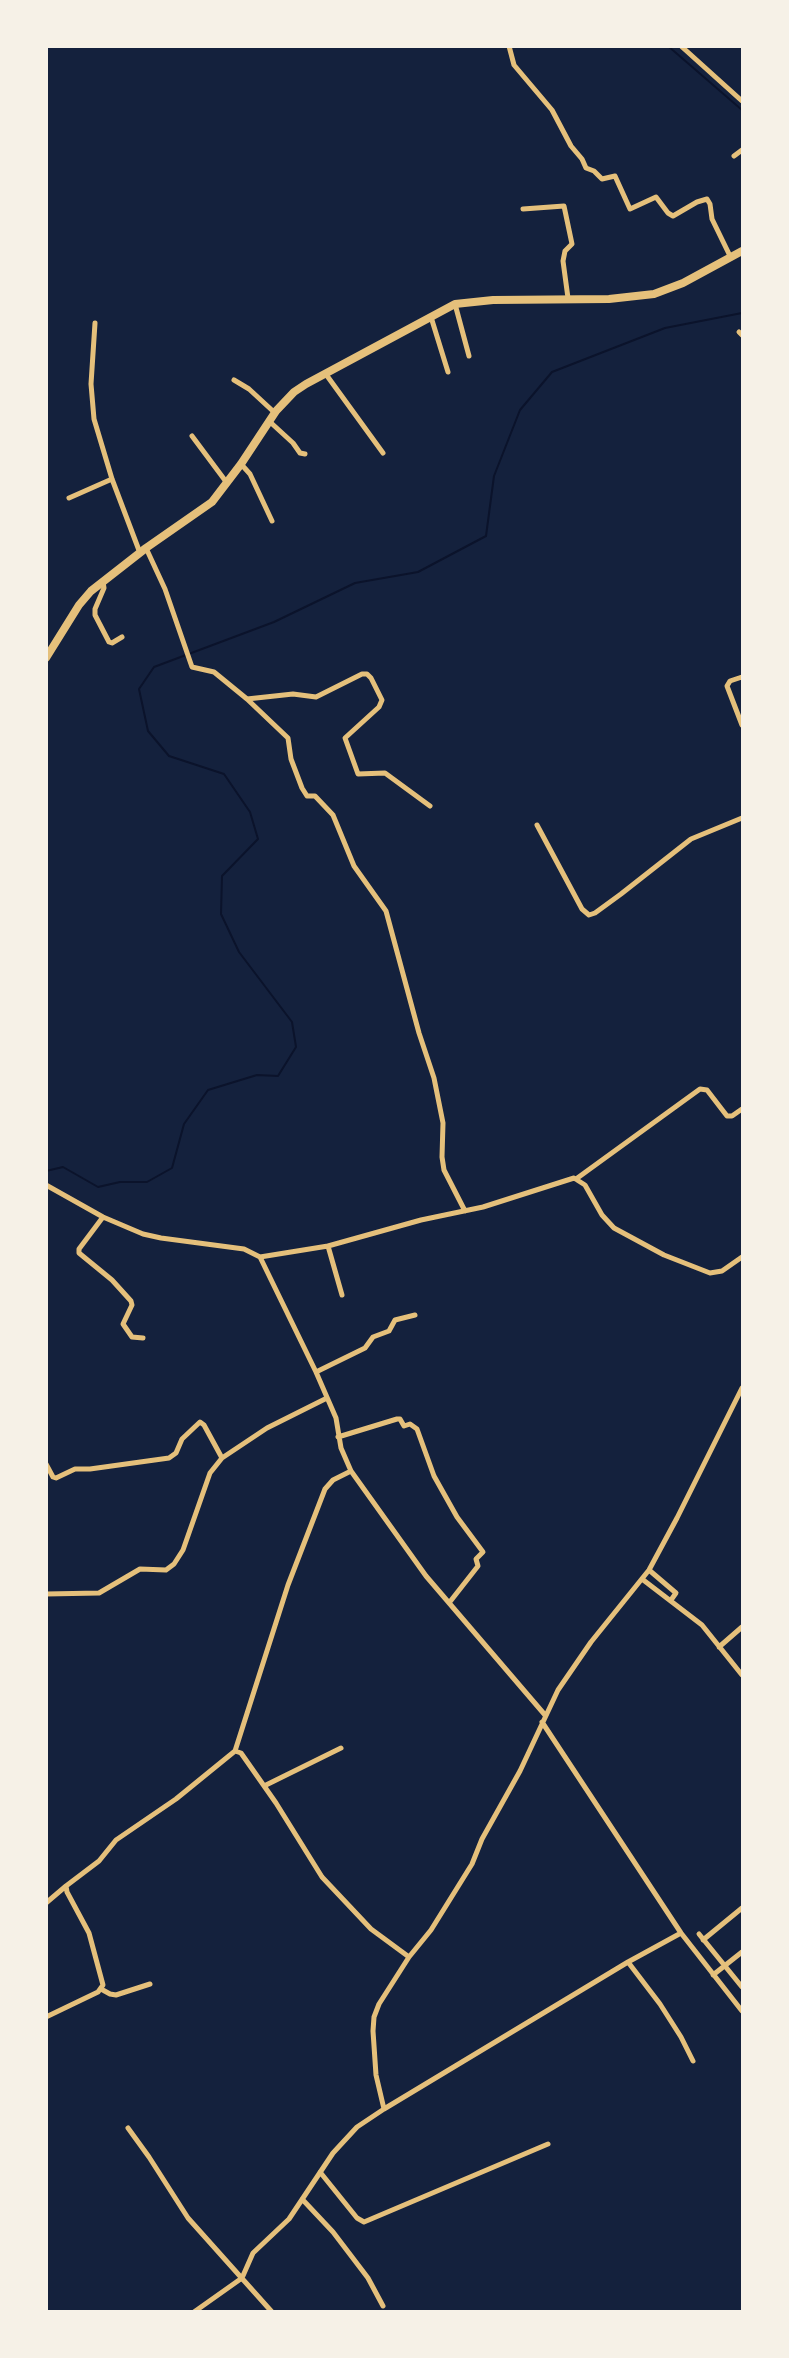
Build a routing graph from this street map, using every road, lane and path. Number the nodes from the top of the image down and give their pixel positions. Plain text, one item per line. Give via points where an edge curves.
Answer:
1 (509, 46) edge
2 (681, 46) edge
3 (742, 101) edge
4 (742, 150) edge
5 (734, 156) dead end
6 (523, 208) dead end
7 (742, 251) edge
8 (731, 258) junction
9 (568, 298) junction
10 (455, 304) junction
11 (431, 317) junction
12 (96, 323) dead end
13 (469, 356) dead end
14 (448, 372) dead end
15 (325, 373) junction
16 (234, 380) dead end
17 (274, 413) junction
18 (268, 421) junction
19 (192, 436) dead end
20 (383, 453) dead end
21 (305, 454) dead end
22 (241, 464) junction
23 (112, 479) junction
24 (227, 483) junction
25 (69, 498) dead end
26 (272, 520) dead end
27 (143, 551) junction
28 (103, 582) junction
29 (122, 637) dead end
30 (46, 658) edge
31 (742, 676) edge
32 (247, 699) junction
33 (742, 725) edge
34 (430, 806) dead end
35 (742, 818) edge
36 (537, 825) dead end
37 (742, 1109) edge
38 (576, 1179) junction
39 (46, 1185) edge
40 (465, 1211) junction
41 (104, 1217) junction
42 (327, 1246) junction
43 (260, 1257) junction
44 (742, 1257) edge
45 (342, 1295) dead end
46 (415, 1315) dead end
47 (143, 1338) dead end
48 (316, 1372) junction
49 (742, 1388) edge
50 (327, 1398) junction
51 (338, 1437) junction
52 (222, 1458) junction
53 (46, 1464) edge
54 (351, 1471) junction
55 (649, 1570) junction
56 (642, 1579) junction
57 (46, 1594) edge
58 (670, 1600) junction
59 (449, 1603) junction
60 (742, 1628) edge
61 (719, 1647) junction
62 (742, 1675) edge
63 (545, 1715) junction
64 (542, 1722) junction
65 (341, 1748) dead end
66 (235, 1751) junction
67 (264, 1786) junction
68 (66, 1886) junction
69 (46, 1903) edge
70 (742, 1908) edge
71 (681, 1933) junction
72 (699, 1934) dead end
73 (703, 1940) junction
74 (742, 1952) edge
75 (410, 1957) junction
76 (628, 1962) junction
77 (725, 1966) junction
78 (713, 1975) junction
79 (150, 1984) dead end
80 (742, 1987) edge
81 (101, 1989) junction
82 (742, 2011) edge
83 (46, 2017) edge
84 (693, 2061) dead end
85 (384, 2109) junction
86 (128, 2128) dead end
87 (548, 2144) dead end
88 (320, 2172) junction
89 (302, 2199) junction
90 (242, 2278) junction
91 (382, 2306) dead end
92 (194, 2312) edge
93 (272, 2312) edge

1 - 8 street via 514,65 552,110 586,167 602,179 615,177 628,208 656,197 674,216 707,199
2 - 3 street
4 - 5 street
6 - 9 street via 564,206 572,244 563,261
7 - 8 main road
8 - 9 main road via 654,294
9 - 10 main road
10 - 11 main road
10 - 13 street
11 - 14 street
11 - 15 main road
12 - 23 street via 91,400
15 - 17 main road via 294,392
15 - 20 street
16 - 17 street
17 - 18 main road
18 - 21 street
18 - 22 main road
19 - 24 street
22 - 24 main road
22 - 26 street via 250,474
23 - 25 street
23 - 27 street
24 - 27 main road via 206,507
27 - 28 main road
27 - 32 street via 165,589 192,667 214,672
28 - 29 street via 95,615 109,642
28 - 30 main road via 85,598
31 - 33 street via 727,686
32 - 34 street via 293,694 316,697 367,674 382,700 345,738 358,774 385,773
32 - 40 street via 286,735 302,788 333,815 354,866 386,911 435,1078 443,1124 444,1170
35 - 36 street via 691,839 589,915 582,909
37 - 38 street via 727,1116 707,1090 700,1089
38 - 40 street
38 - 44 street via 585,1185 614,1228 664,1255 710,1273 722,1271
39 - 41 street
40 - 42 street
41 - 43 street via 153,1237 244,1249
41 - 47 street via 79,1253 131,1301 123,1323 132,1336
42 - 43 street
42 - 45 street
43 - 48 street
46 - 48 street via 395,1320 390,1331 373,1337 365,1348
48 - 50 street
49 - 55 street
50 - 51 street via 336,1418
50 - 52 street via 267,1428
51 - 54 street
51 - 59 street via 397,1419 404,1426 410,1424 417,1429 434,1476 457,1517 483,1551 476,1559 478,1566
52 - 53 street via 200,1422 169,1458 75,1469 56,1478
52 - 57 street via 210,1473 183,1550 174,1564 166,1570 140,1569 99,1593
54 - 59 street
54 - 66 street via 329,1483 325,1490 288,1585
55 - 56 street
55 - 58 street via 676,1593
56 - 58 street
56 - 63 street via 579,1659
58 - 61 street via 702,1625
59 - 63 street
60 - 61 street
61 - 62 street
63 - 64 street
64 - 71 street
64 - 75 street via 472,1864
65 - 67 street
66 - 67 street via 241,1753
66 - 68 street via 176,1799 116,1840 99,1862
67 - 75 street via 322,1877 371,1929
68 - 69 street
68 - 81 street via 90,1933 103,1983
70 - 73 street
71 - 76 street
71 - 78 street
72 - 73 street
73 - 77 street
74 - 77 street
75 - 85 street via 374,2017 376,2075
76 - 84 street via 648,1986
76 - 85 street
77 - 78 street
77 - 80 street
78 - 82 street
79 - 81 street via 116,1995
81 - 83 street
85 - 88 street via 357,2127
86 - 90 street via 188,2218
87 - 88 street via 364,2222
88 - 89 street
89 - 90 street via 289,2219 253,2253
89 - 91 street via 368,2278
90 - 92 street
90 - 93 street

